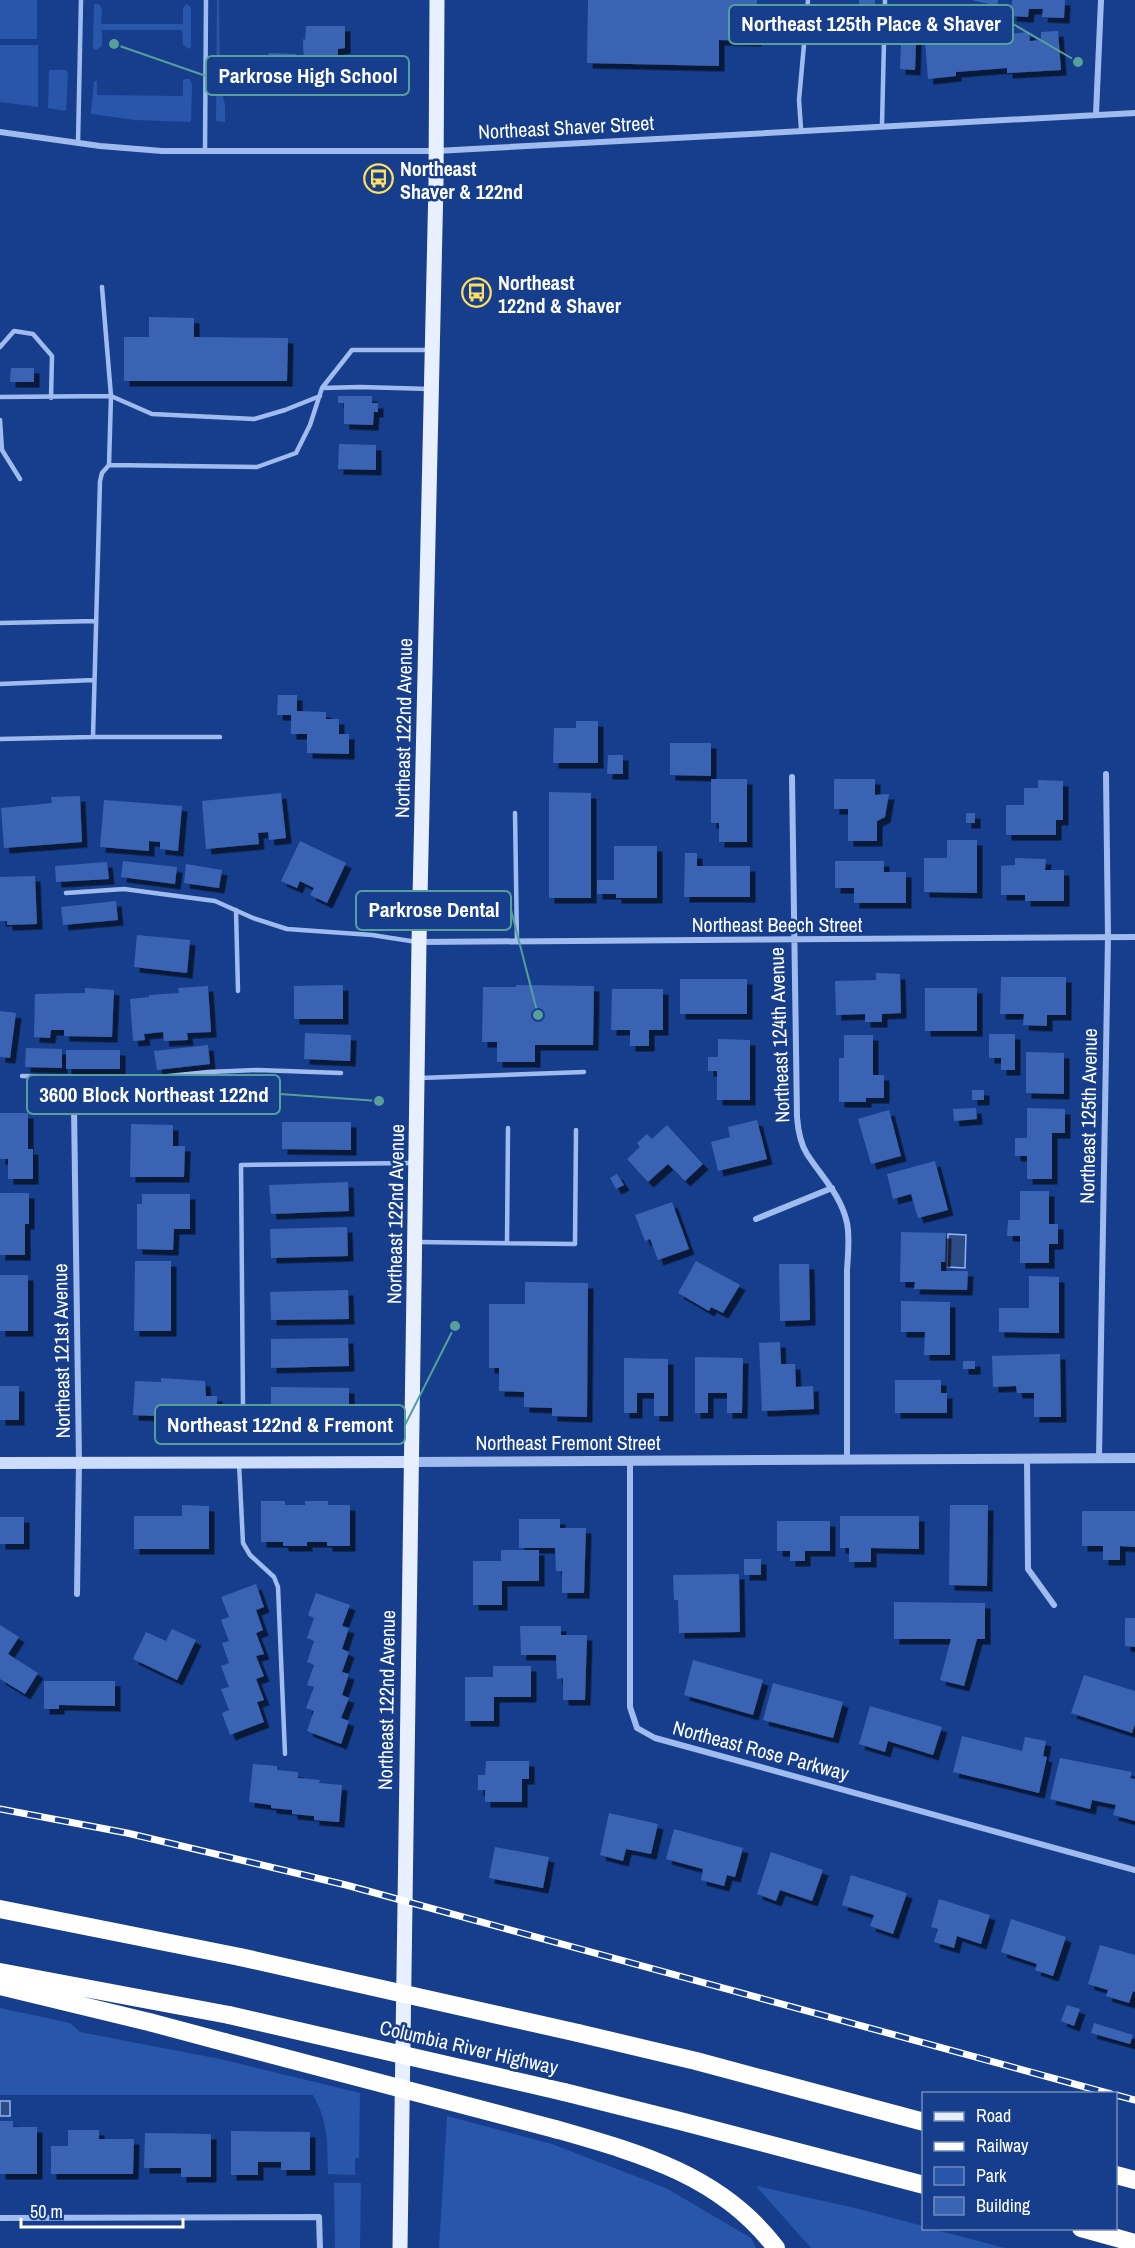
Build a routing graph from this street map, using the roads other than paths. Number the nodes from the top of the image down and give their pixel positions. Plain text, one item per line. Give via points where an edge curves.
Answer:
1 (81, 0) edge
2 (206, 0) edge
3 (438, 0) edge
4 (808, 0) edge
5 (885, 0) edge
6 (1101, 0) edge
7 (1135, 113) edge
8 (1096, 114) junction
9 (882, 125) junction
10 (801, 129) junction
11 (0, 132) edge
12 (78, 143) junction
13 (205, 151) junction
14 (436, 151) junction
15 (102, 287) dead end
16 (0, 347) edge
17 (432, 350) junction
18 (321, 388) junction
19 (431, 390) junction
20 (111, 396) junction
21 (321, 396) junction
22 (0, 397) edge
23 (51, 398) junction
24 (0, 420) edge
25 (109, 465) junction
26 (20, 479) dead end
27 (96, 621) junction
28 (0, 623) edge
29 (94, 680) junction
30 (0, 684) edge
31 (93, 736) junction
32 (220, 736) dead end
33 (0, 740) edge
34 (1106, 774) dead end
35 (792, 777) dead end
36 (515, 813) dead end
37 (66, 893) dead end
38 (236, 910) junction
39 (1108, 937) junction
40 (1135, 937) edge
41 (793, 940) junction
42 (420, 942) junction
43 (517, 942) junction
44 (238, 991) dead end
45 (584, 1072) dead end
46 (341, 1073) dead end
47 (22, 1076) dead end
48 (73, 1078) junction
49 (418, 1078) junction
50 (74, 1107) joint
51 (508, 1128) dead end
52 (576, 1130) dead end
53 (416, 1163) junction
54 (832, 1188) junction
55 (756, 1219) dead end
56 (416, 1242) junction
57 (507, 1243) junction
58 (243, 1407) dead end
59 (1099, 1458) junction
60 (1135, 1458) edge
61 (1027, 1459) junction
62 (847, 1460) junction
63 (79, 1462) junction
64 (411, 1462) junction
65 (630, 1462) junction
66 (0, 1463) edge
67 (239, 1463) junction
68 (77, 1594) dead end
69 (1054, 1605) dead end
70 (285, 1754) dead end
71 (1135, 1870) edge
72 (0, 1909) edge
73 (0, 1972) edge
74 (0, 1986) edge
75 (922, 2121) edge
76 (1117, 2175) edge
77 (1135, 2180) edge
78 (922, 2185) edge
79 (0, 2218) edge
80 (1085, 2230) edge
81 (1135, 2243) edge
82 (320, 2248) edge
83 (400, 2248) edge
84 (776, 2248) edge

1 - 12 lane
2 - 13 lane
3 - 14 main road, Northeast 122nd Avenue
4 - 10 lane via 799,100
5 - 9 lane
6 - 8 street
7 - 8 street, Northeast Shaver Street
8 - 9 street, Northeast Shaver Street
9 - 10 street, Northeast Shaver Street
10 - 14 street, Northeast Shaver Street
11 - 12 street, Northeast Shaver Street
12 - 13 street, Northeast Shaver Street
13 - 14 street, Northeast Shaver Street
14 - 17 main road, Northeast 122nd Avenue
15 - 20 lane
16 - 23 lane via 14,331 33,334 52,356
17 - 18 lane via 352,350
17 - 19 main road, Northeast 122nd Avenue
18 - 19 lane
18 - 21 lane
19 - 42 main road, Northeast 122nd Avenue
20 - 21 lane via 152,414 254,419
20 - 23 lane
20 - 25 lane
21 - 25 lane via 296,453 257,467
22 - 23 lane
24 - 26 lane via 2,450
25 - 27 lane via 100,481
27 - 28 lane
27 - 29 lane
29 - 30 lane
29 - 31 lane
31 - 32 lane
31 - 33 lane
34 - 39 street, Northeast 125th Avenue
35 - 41 street, Northeast 124th Avenue
36 - 43 lane
37 - 38 lane via 123,889 215,900
38 - 42 lane via 287,929
38 - 44 lane
39 - 40 street, Northeast Beech Street
39 - 41 street, Northeast Beech Street
39 - 59 street, Northeast 125th Avenue
41 - 43 street, Northeast Beech Street
41 - 54 street, Northeast 124th Avenue via 799,1136
42 - 43 street, Northeast Beech Street
42 - 49 main road, Northeast 122nd Avenue
45 - 49 lane
46 - 48 lane via 258,1070 149,1078
47 - 48 lane
48 - 50 lane
49 - 53 main road, Northeast 122nd Avenue
50 - 63 street, Northeast 121st Avenue
51 - 57 lane
52 - 57 lane via 575,1244
53 - 56 main road, Northeast 122nd Avenue
53 - 58 lane via 242,1165
54 - 55 street
54 - 62 street, Northeast 124th Avenue via 847,1221 849,1242
56 - 57 lane
56 - 64 main road, Northeast 122nd Avenue
59 - 60 street, Northeast Fremont Street
59 - 61 street, Northeast Fremont Street
61 - 62 street, Northeast Fremont Street
61 - 69 street via 1028,1569
62 - 65 street, Northeast Fremont Street
63 - 66 main road, Northeast Fremont Street
63 - 67 main road, Northeast Fremont Street
63 - 68 street, Northeast 121st Avenue
64 - 65 street, Northeast Fremont Street
64 - 67 main road, Northeast Fremont Street
64 - 83 main road, Northeast 122nd Avenue
65 - 71 street, Northeast Rose Parkway via 630,1707 638,1728 655,1738
67 - 70 lane via 243,1543 250,1555 274,1576 278,1587
72 - 75 highway, Columbia River Highway, bridge via 240,1957 578,2033
73 - 78 highway, Columbia River Highway, bridge via 229,2015 564,2092
74 - 84 highway, bridge via 637,2153 725,2197
76 - 77 highway
79 - 82 street via 319,2217
80 - 81 highway

